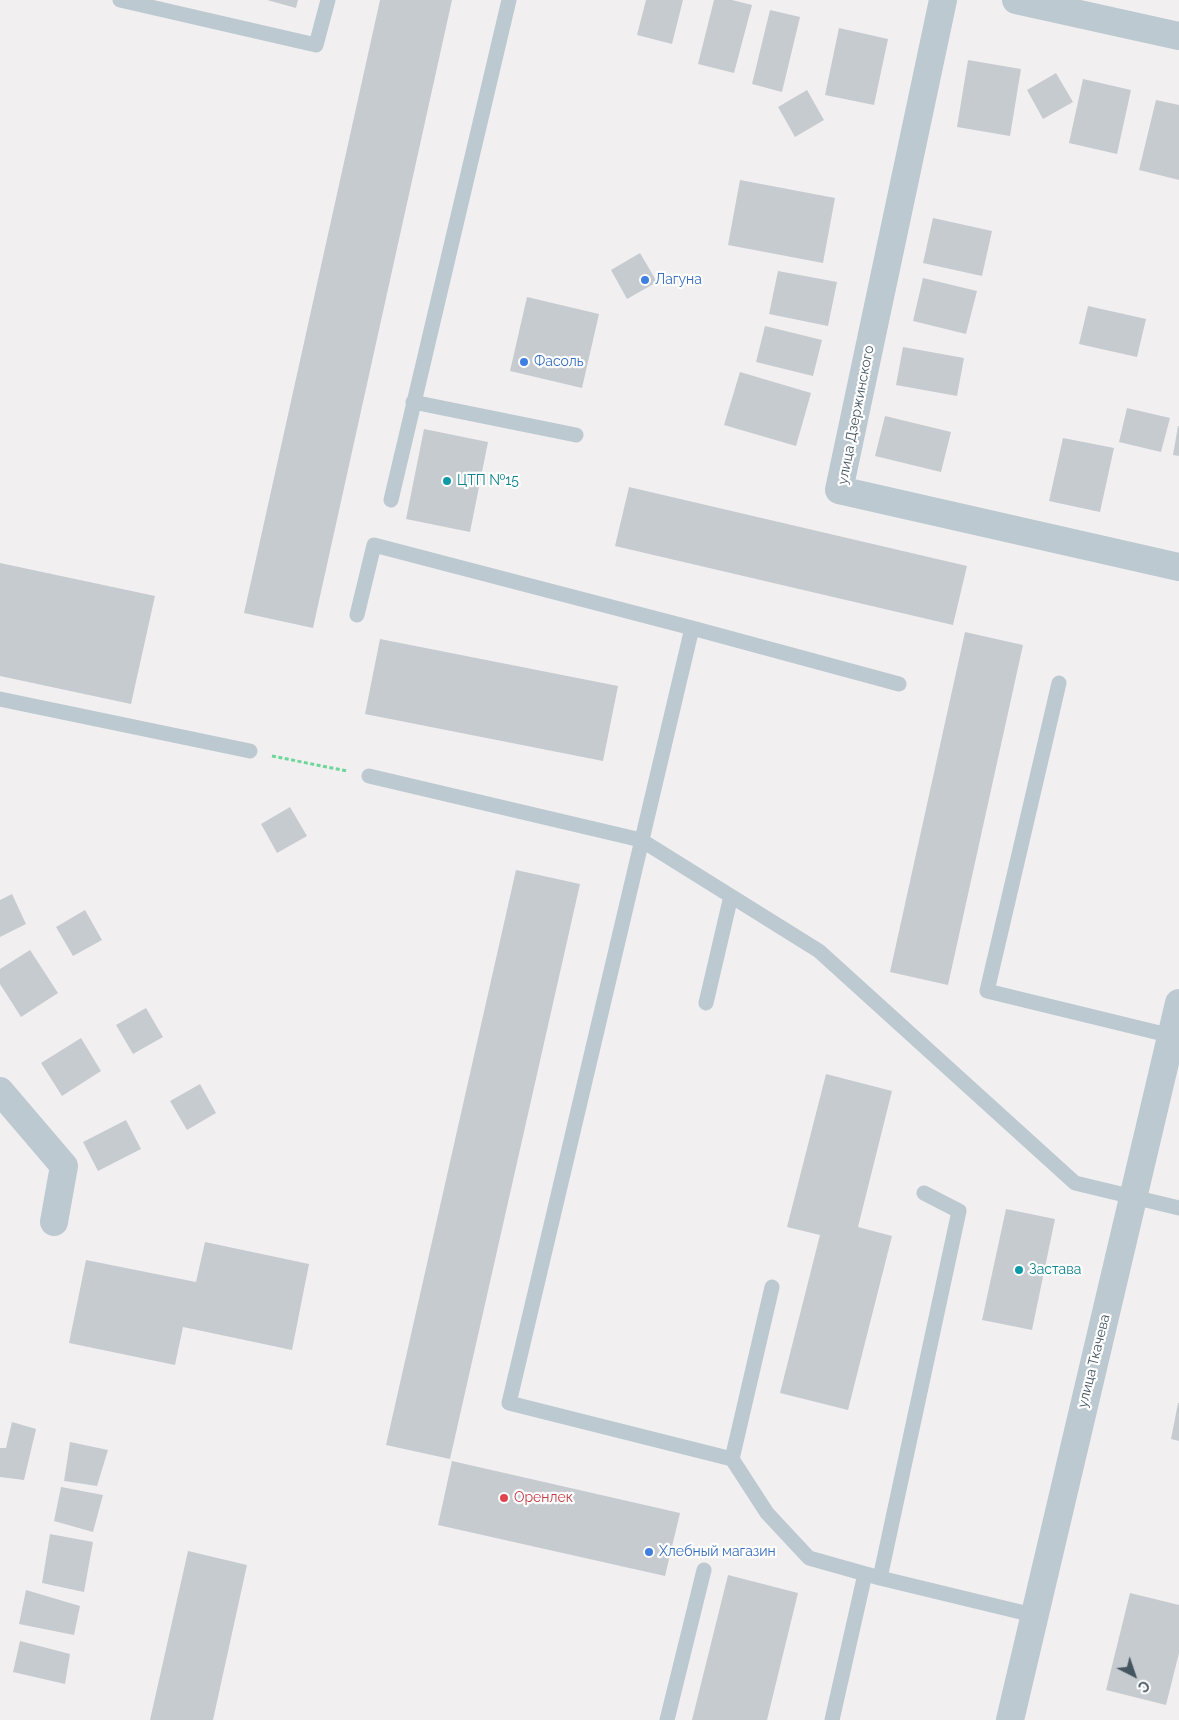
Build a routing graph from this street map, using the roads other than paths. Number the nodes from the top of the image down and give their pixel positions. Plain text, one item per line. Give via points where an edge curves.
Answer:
1 (120, 0) edge
2 (328, 0) edge
3 (509, 0) edge
4 (943, 0) edge
5 (1016, 0) edge
6 (1179, 36) edge
7 (413, 402) junction
8 (576, 435) dead end
9 (391, 500) dead end
10 (1179, 567) edge
11 (357, 615) dead end
12 (692, 628) junction
13 (1059, 683) dead end
14 (899, 684) dead end
15 (0, 699) edge
16 (250, 751) road end
17 (369, 776) road end
18 (641, 840) junction
19 (731, 896) junction
20 (706, 1003) dead end
21 (1179, 1003) edge
22 (1172, 1036) junction
23 (0, 1090) edge
24 (924, 1193) dead end
25 (1134, 1198) junction
26 (1179, 1208) edge
27 (54, 1222) dead end
28 (772, 1286) dead end
29 (732, 1459) junction
30 (704, 1570) dead end
31 (865, 1574) junction
32 (880, 1578) junction
33 (1034, 1615) junction
34 (667, 1720) edge
35 (832, 1720) edge
36 (1010, 1720) edge

1 - 2 lane via 316,45
3 - 7 lane
4 - 10 street, улица Дзержинского via 839,490
5 - 6 street
7 - 8 lane
7 - 9 lane
11 - 12 lane via 374,545
12 - 14 lane
12 - 18 lane
13 - 22 lane via 987,991
15 - 16 lane
17 - 18 lane
18 - 19 lane
18 - 29 lane via 509,1403
19 - 20 lane
19 - 25 lane via 819,951 1075,1183
21 - 22 street, улица Ткачева
22 - 25 street, улица Ткачева
23 - 27 street via 64,1166
24 - 32 lane via 959,1211
25 - 26 lane
25 - 33 street, улица Ткачева
28 - 29 lane
29 - 31 lane via 767,1513 810,1558
30 - 34 lane
31 - 32 lane
31 - 35 lane
32 - 33 lane
33 - 36 street, улица Ткачева

